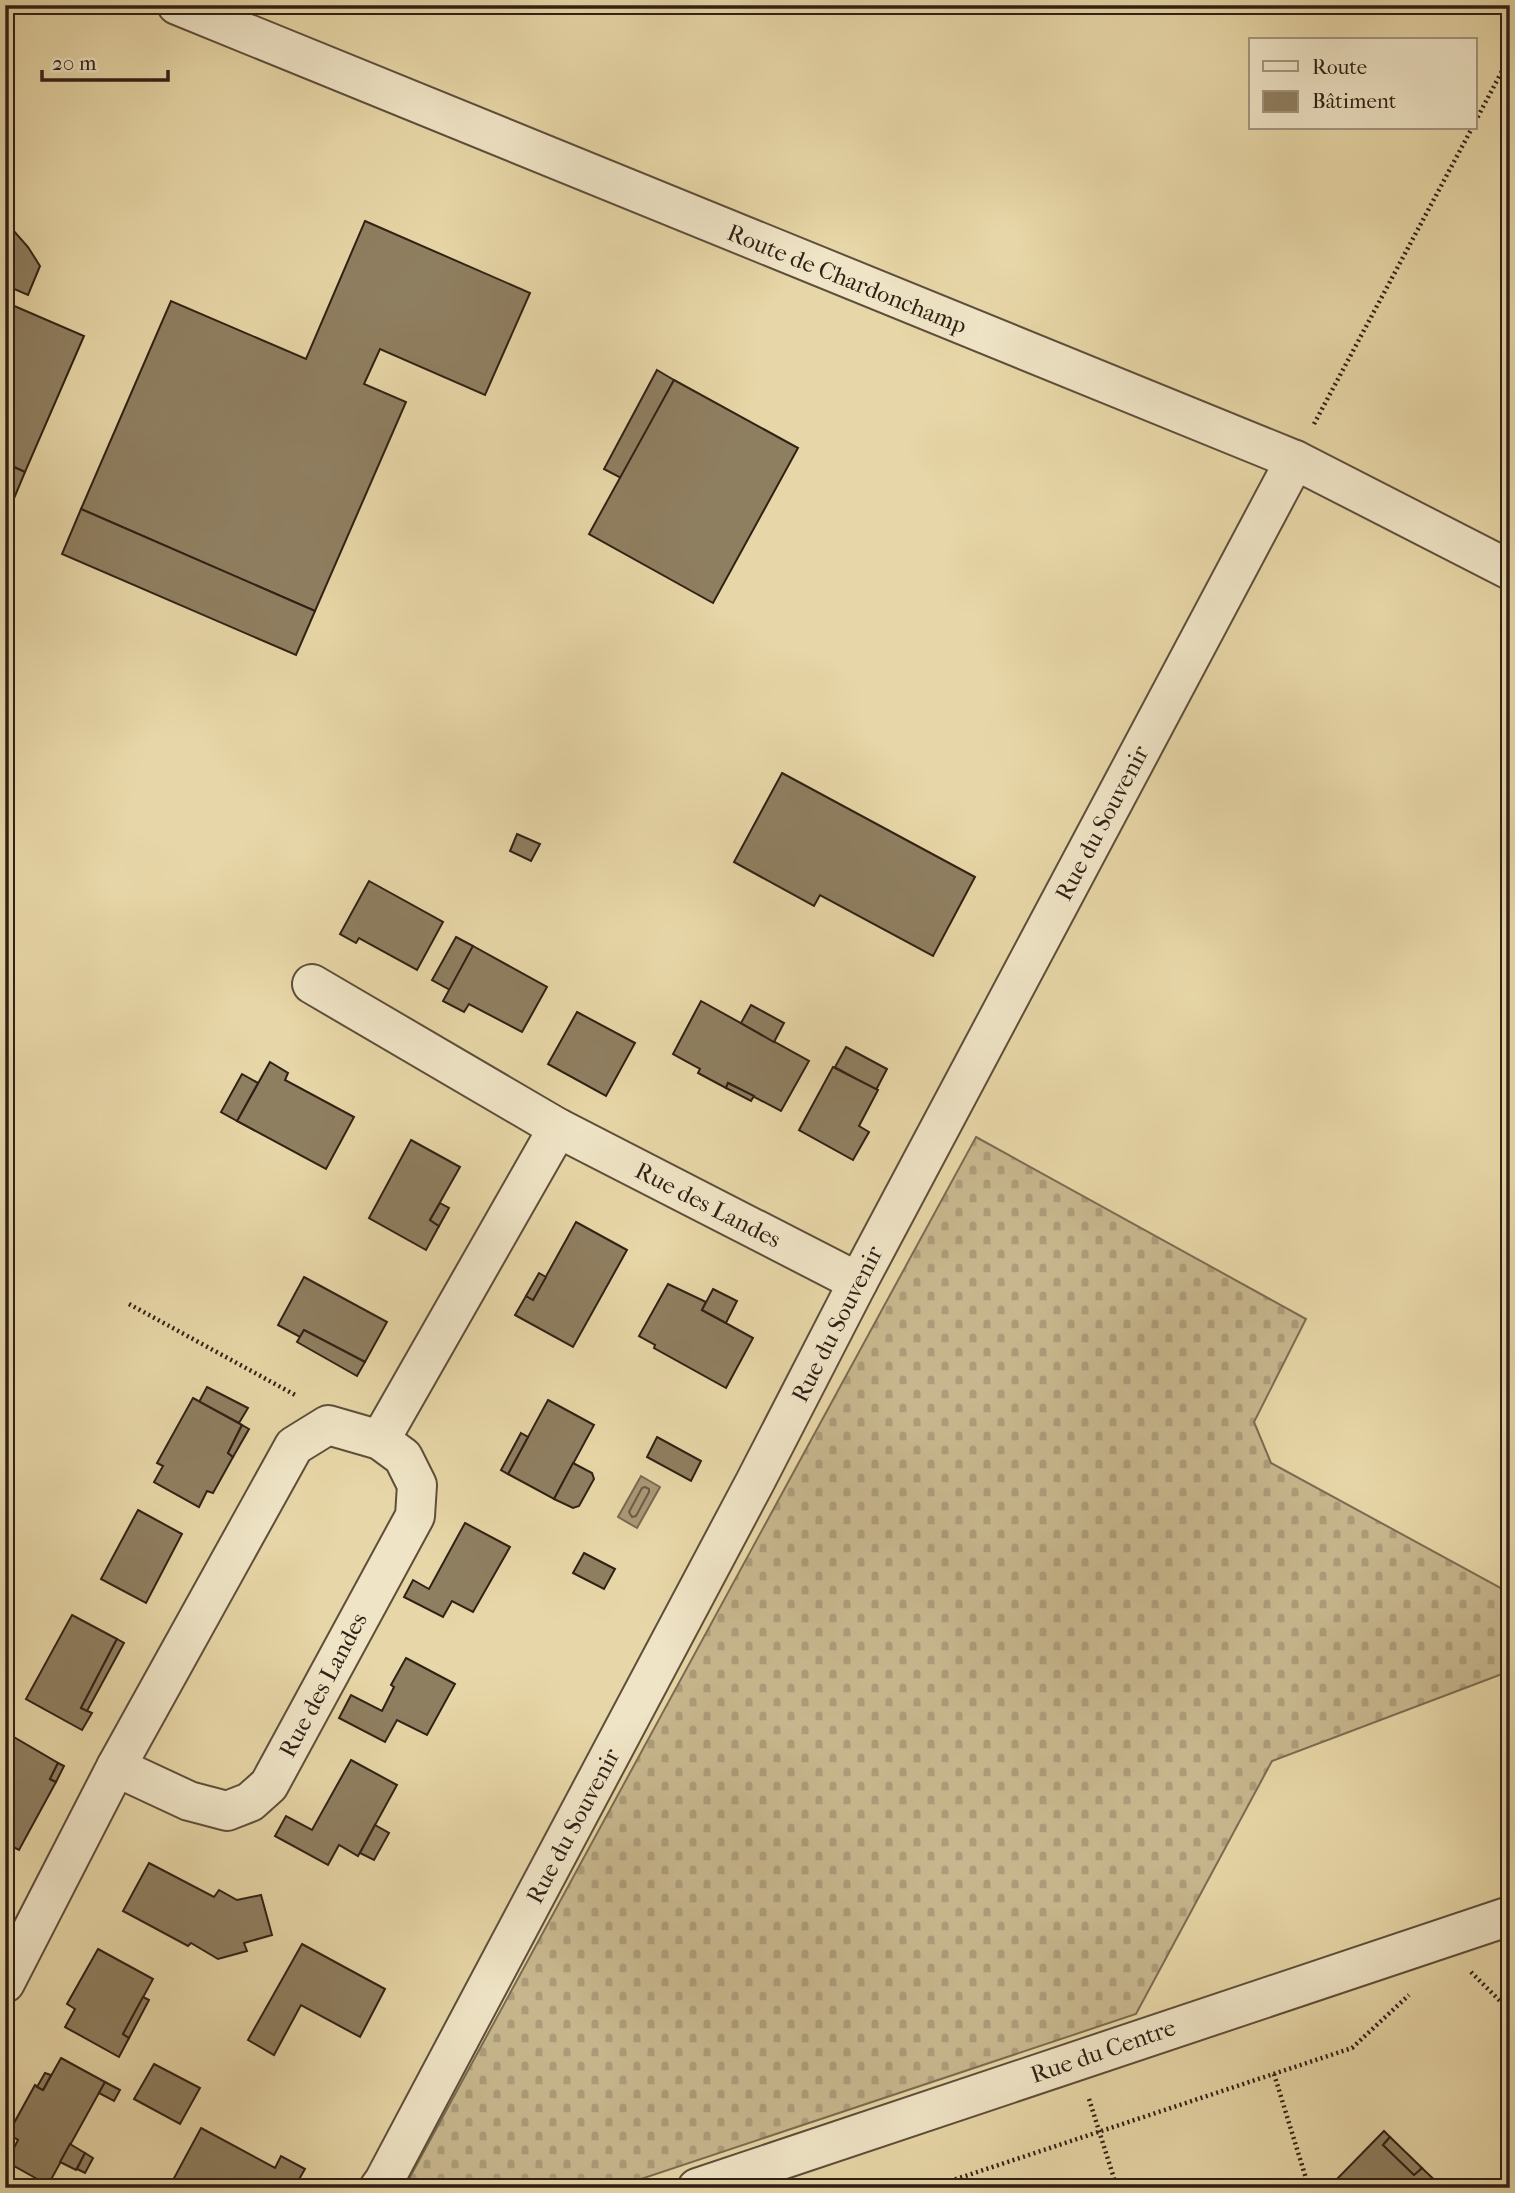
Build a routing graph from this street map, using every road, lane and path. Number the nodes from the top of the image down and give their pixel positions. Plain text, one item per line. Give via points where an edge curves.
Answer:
1 (177, 5) edge
2 (1510, 56) edge
3 (1476, 120) edge
4 (1471, 130) edge
5 (1295, 460) junction
6 (1510, 570) edge
7 (312, 984) dead end
8 (558, 1128) junction
9 (858, 1282) junction
10 (129, 1304) dead end
11 (328, 1425) junction
12 (380, 1440) junction
13 (116, 1767) junction
14 (1510, 1916) edge
15 (1459, 1933) junction
16 (5, 1983) edge
17 (1409, 1995) dead end
18 (1510, 2011) edge
19 (1076, 2060) junction
20 (1274, 2074) junction
21 (1099, 2131) junction
22 (379, 2188) edge
23 (697, 2188) edge
24 (929, 2188) edge
25 (1117, 2188) edge
26 (1310, 2188) edge

1 - 5 street, Route de Chardonchamp
2 - 3 path
4 - 5 path
5 - 6 street, Route de Chardonchamp
5 - 9 street, Rue du Souvenir
7 - 8 street, Rue des Landes
8 - 9 street, Rue des Landes
8 - 12 street
9 - 22 street, Rue du Souvenir
10 - 11 path via 300,1397
11 - 12 street, Rue des Landes
11 - 13 street via 294,1446
12 - 13 street, Rue des Landes via 403,1457 417,1485 415,1516 269,1785 250,1802 227,1811 188,1801
13 - 16 street
14 - 15 street, Rue du Centre
15 - 18 path via 1471,1973
15 - 19 street, Rue du Centre
17 - 20 path via 1352,2048
19 - 21 path
19 - 23 street, Rue du Centre
20 - 21 path
20 - 26 path
21 - 24 path
21 - 25 path

